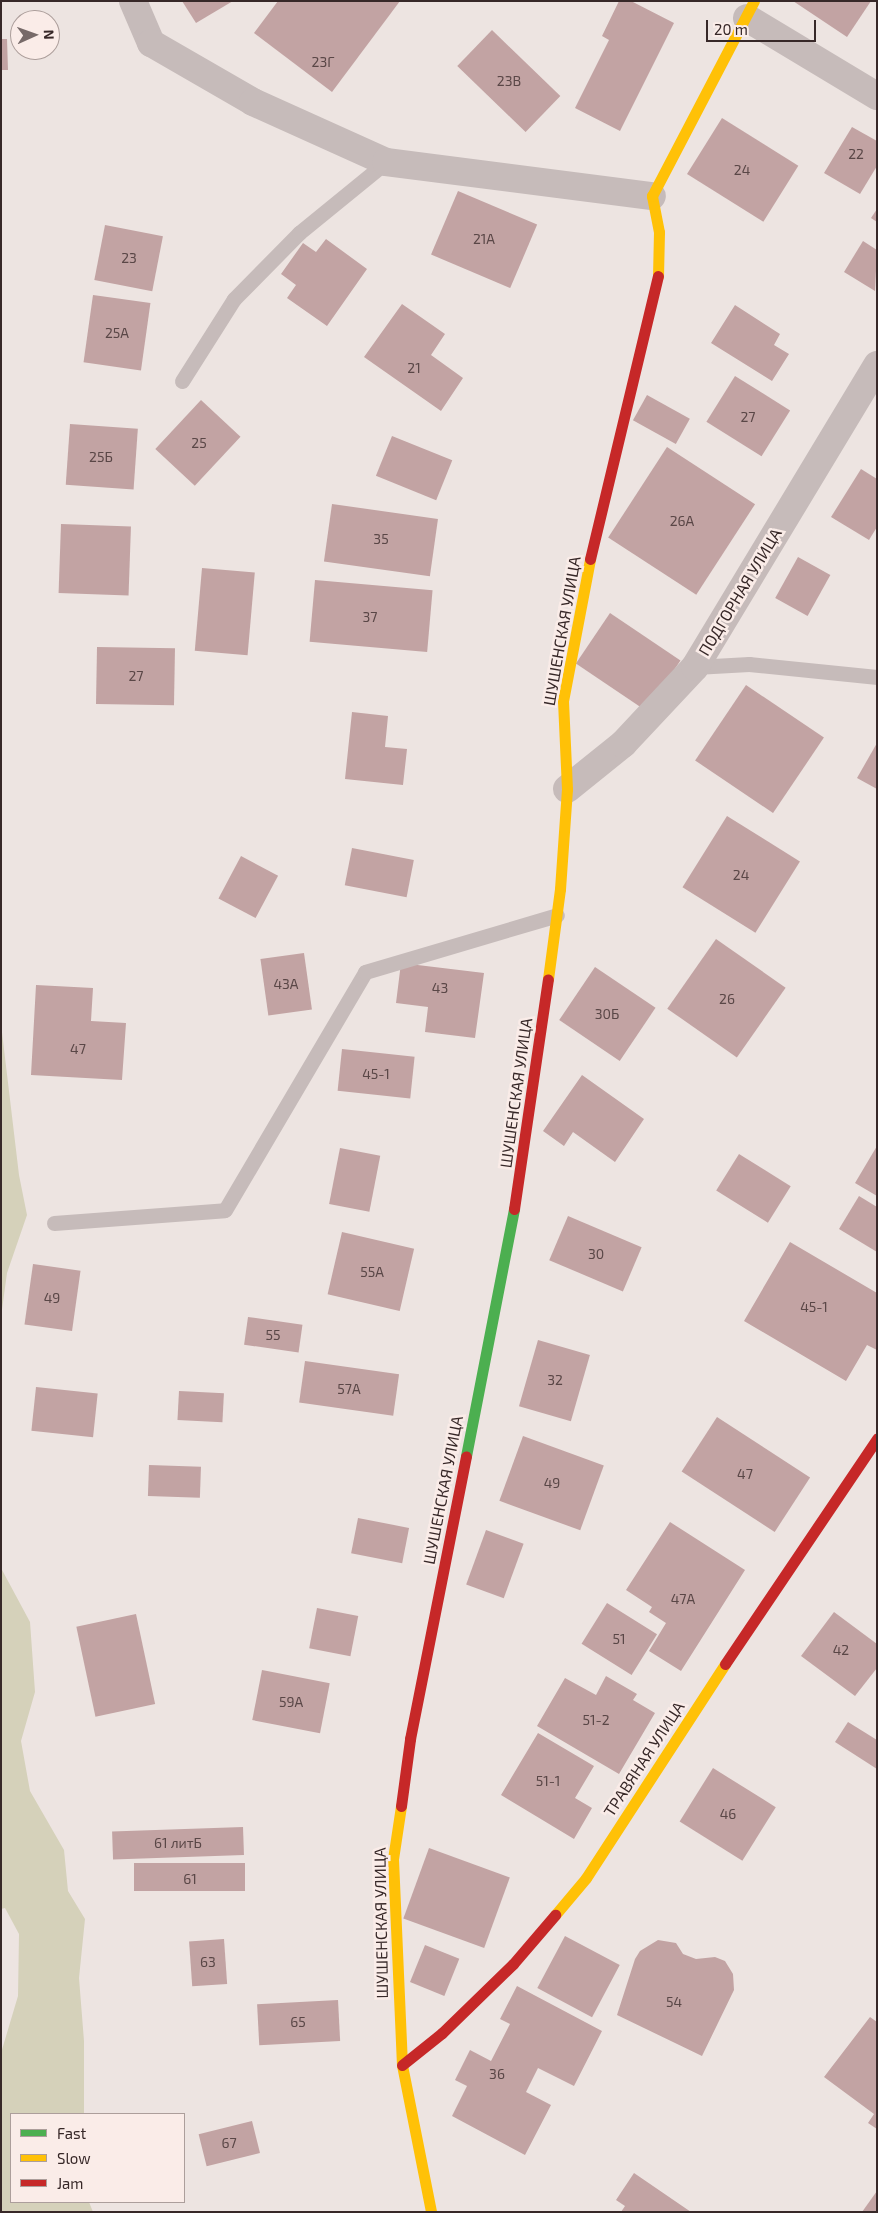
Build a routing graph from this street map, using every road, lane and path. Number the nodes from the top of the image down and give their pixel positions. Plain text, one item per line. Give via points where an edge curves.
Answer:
1 (132, 1) edge
2 (750, 9) edge
3 (877, 96) edge
4 (386, 162) junction
5 (652, 196) junction
6 (877, 365) edge
7 (182, 380) dead end
8 (695, 666) junction
9 (877, 677) edge
10 (567, 789) junction
11 (557, 915) junction
12 (54, 1223) dead end
13 (877, 1439) edge
14 (402, 2065) junction
15 (431, 2212) edge

1 - 4 street via 151,43 253,102
2 - 3 street
2 - 5 street
4 - 5 street
4 - 7 lane via 299,233 234,298
5 - 10 street, ШУШЕНСКАЯ УЛИЦА via 659,232 659,270 584,589 563,701
6 - 8 street, ПОДГОРНАЯ УЛИЦА
8 - 9 lane via 748,664
8 - 10 street, ПОДГОРНАЯ УЛИЦА via 623,744
10 - 11 street, ШУШЕНСКАЯ УЛИЦА
11 - 12 lane via 365,972 225,1210
11 - 14 street, ШУШЕНСКАЯ УЛИЦА via 519,1185 410,1739 393,1858
13 - 14 street, ТРАВЯНАЯ УЛИЦА via 778,1583 586,1878 513,1964 442,2033
14 - 15 street, ШУШЕНСКАЯ УЛИЦА

